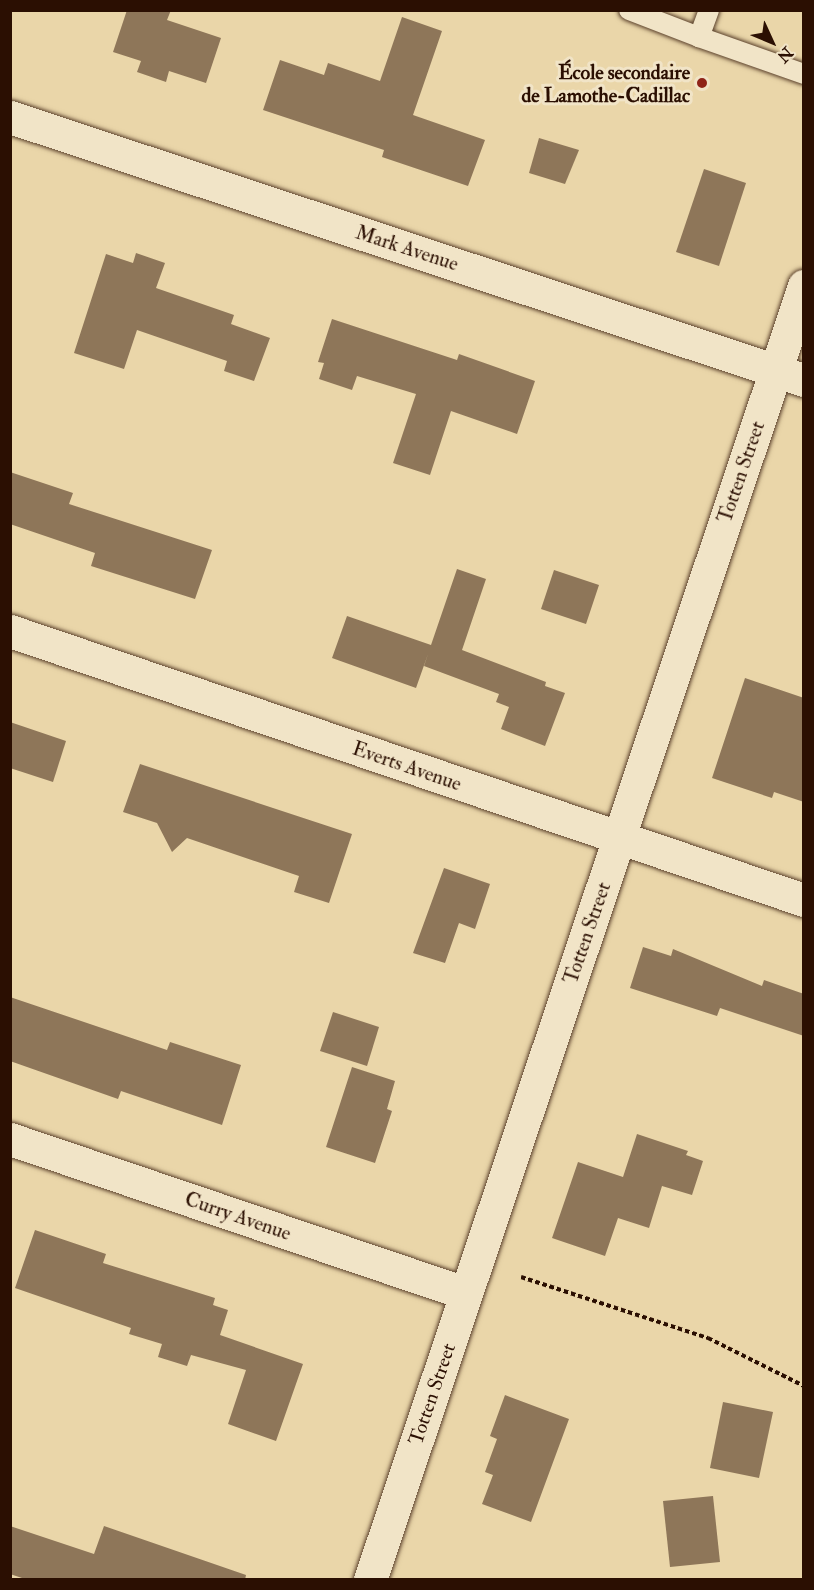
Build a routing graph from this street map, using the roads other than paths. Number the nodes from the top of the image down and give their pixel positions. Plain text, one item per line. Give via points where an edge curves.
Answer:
1 (629, 10) edge
2 (710, 10) edge
3 (699, 37) junction
4 (804, 74) edge
5 (10, 117) edge
6 (804, 286) edge
7 (790, 375) edge
8 (10, 631) edge
9 (619, 838) junction
10 (804, 900) edge
11 (10, 1139) edge
12 (466, 1293) junction
13 (370, 1580) edge

1 - 3 lane
2 - 3 lane
3 - 4 lane
5 - 7 street, Mark Avenue
6 - 7 street, Totten Street
7 - 9 street, Totten Street
8 - 9 street, Everts Avenue
9 - 10 street, Everts Avenue
9 - 12 street, Totten Street
11 - 12 street, Curry Avenue
12 - 13 street, Totten Street

